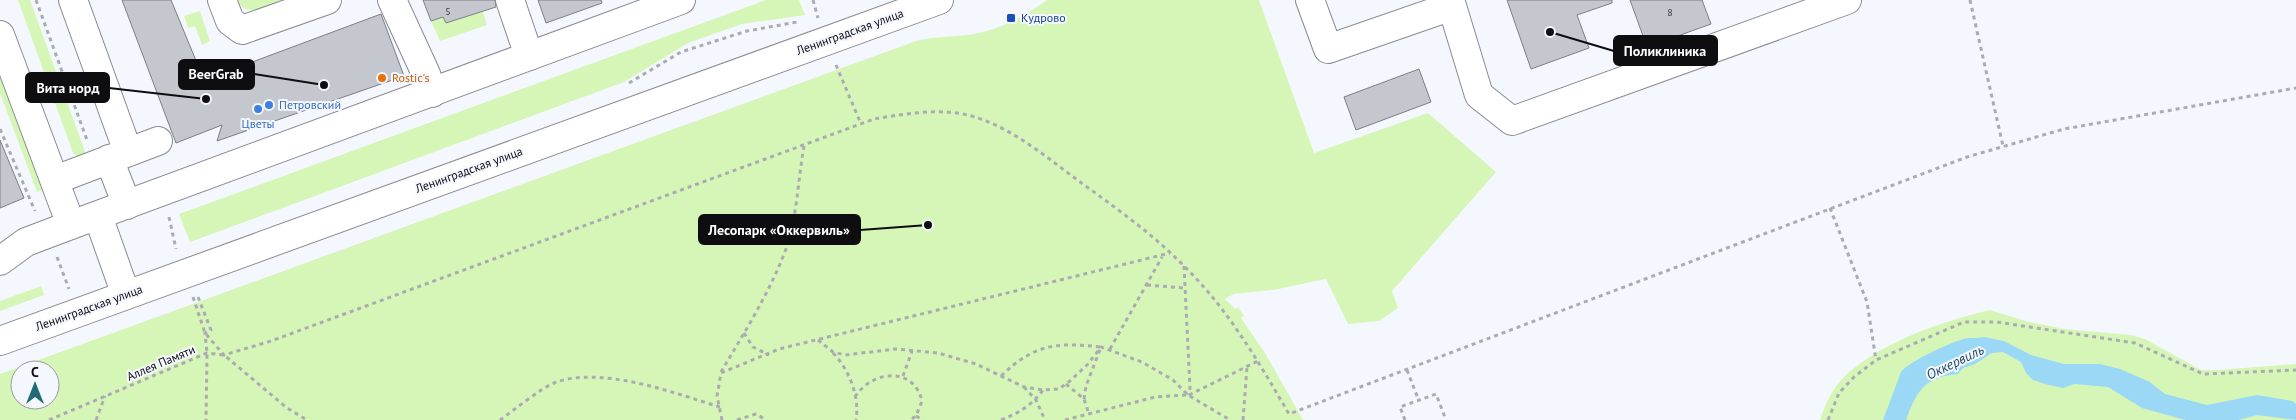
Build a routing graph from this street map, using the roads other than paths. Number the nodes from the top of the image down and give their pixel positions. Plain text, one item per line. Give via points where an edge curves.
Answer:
1 (72, 0) edge
2 (222, 0) edge
3 (326, 0) edge
4 (392, 0) edge
5 (510, 0) edge
6 (681, 0) edge
7 (939, 0) edge
8 (1310, 0) edge
9 (1847, 0) edge
10 (886, 9) edge
11 (2, 47) edge
12 (529, 56) junction
13 (432, 93) junction
14 (158, 141) dead end
15 (109, 152) junction
16 (55, 180) junction
17 (127, 205) junction
18 (98, 216) junction
19 (59, 230) junction
20 (0, 261) edge
21 (126, 295) junction
22 (0, 340) edge

1 - 15 street
2 - 3 street via 230,21 242,30
4 - 13 street
5 - 12 street
6 - 12 street
7 - 10 street, Ленинградская улица
8 - 9 street via 1328,49 1452,6 1479,96 1512,121
10 - 21 street, Ленинградская улица
11 - 16 street
12 - 13 street
13 - 17 street
14 - 15 street
15 - 16 street
15 - 17 street
16 - 19 street
17 - 18 street
18 - 19 street
18 - 21 street
19 - 20 street via 26,242
21 - 22 street, Ленинградская улица

